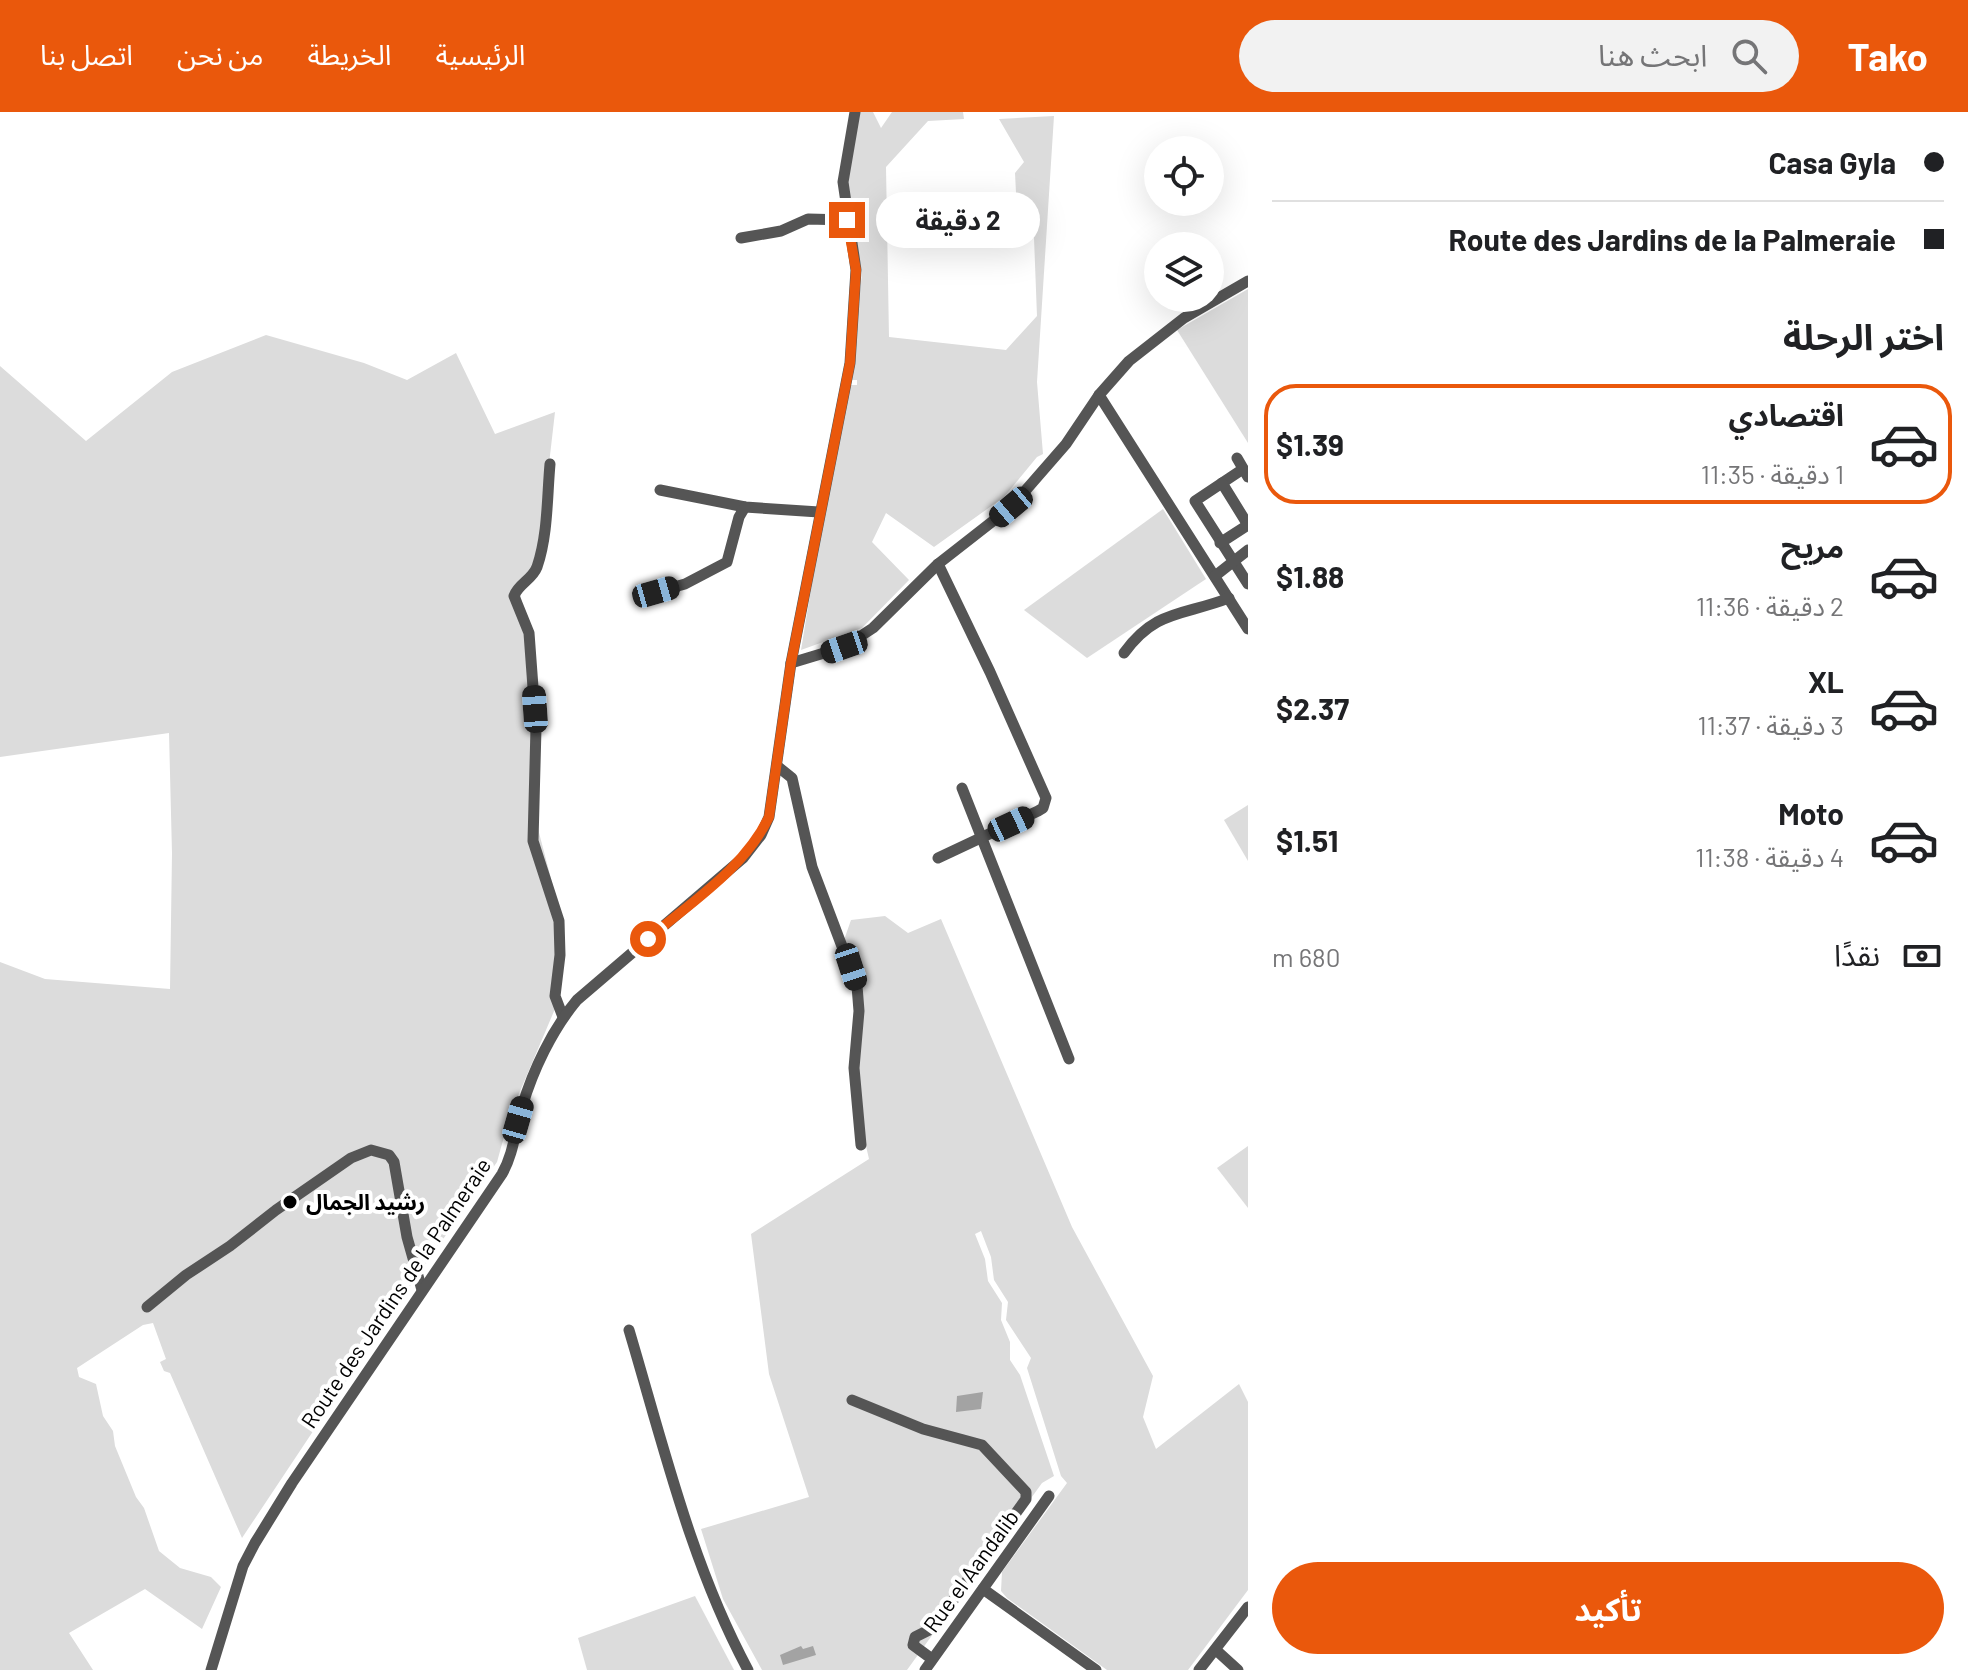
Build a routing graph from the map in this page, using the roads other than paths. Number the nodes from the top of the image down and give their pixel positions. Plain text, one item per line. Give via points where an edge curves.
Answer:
1 (855, 112) edge
2 (847, 220) junction
3 (741, 238) dead end
4 (1248, 281) edge
5 (1099, 395) junction
6 (550, 464) dead end
7 (1243, 468) edge
8 (1222, 483) junction
9 (660, 490) dead end
10 (745, 507) junction
11 (819, 512) junction
12 (1247, 529) edge
13 (1220, 543) junction
14 (1248, 550) edge
15 (1248, 558) edge
16 (938, 564) junction
17 (1233, 564) junction
18 (1215, 576) junction
19 (1248, 584) edge
20 (656, 592) dead end
21 (1229, 598) junction
22 (1248, 629) edge
23 (1124, 653) dead end
24 (791, 663) junction
25 (777, 766) junction
26 (962, 788) dead end
27 (983, 837) junction
28 (938, 858) dead end
29 (563, 1017) junction
30 (1069, 1059) dead end
31 (861, 1145) dead end
32 (422, 1290) junction
33 (147, 1307) dead end
34 (629, 1330) dead end
35 (852, 1400) dead end
36 (1049, 1496) dead end
37 (983, 1589) junction
38 (1248, 1607) edge
39 (1216, 1650) junction
40 (932, 1659) junction
41 (211, 1670) edge
42 (748, 1670) edge
43 (925, 1670) edge
44 (1096, 1670) edge
45 (1199, 1670) edge
46 (1238, 1670) edge

1 - 2 street, Route des Jardins de la Palmeraie via 843,182
2 - 3 street via 808,219 781,231
2 - 11 street, Route des Jardins de la Palmeraie via 856,270 853,336
4 - 5 street via 1156,338
5 - 16 street via 1018,501
5 - 18 street
6 - 29 street via 538,563 514,596 529,633 536,728 533,841 559,921 555,996
7 - 8 street
8 - 12 street
8 - 13 street via 1195,501
9 - 10 street
10 - 11 street
10 - 20 street via 727,562
11 - 24 street, Route des Jardins de la Palmeraie
12 - 13 street
13 - 17 street
14 - 17 street
15 - 17 street
16 - 24 street via 858,639
16 - 27 street via 1046,798 1043,808
17 - 18 street
17 - 19 street
18 - 21 street
21 - 22 street
21 - 23 street via 1164,616 1137,635
24 - 25 street, Route des Jardins de la Palmeraie
25 - 29 street, Route des Jardins de la Palmeraie via 769,817 743,858
25 - 31 street via 792,778 812,867 857,986 854,1068
26 - 27 street
27 - 28 street
27 - 30 street
29 - 32 street, Route des Jardins de la Palmeraie via 525,1098 508,1162
32 - 33 street via 394,1162 371,1150 276,1210
32 - 41 street, Route des Jardins de la Palmeraie via 255,1543
34 - 42 street via 699,1557 720,1616
35 - 40 street via 923,1429 982,1445 1026,1492 933,1628 915,1637 913,1645
36 - 37 street, Rue el Aandalib
37 - 40 street, Rue el Aandalib
37 - 44 street
38 - 39 street
39 - 45 street
39 - 46 street
40 - 43 street, Rue el Aandalib

